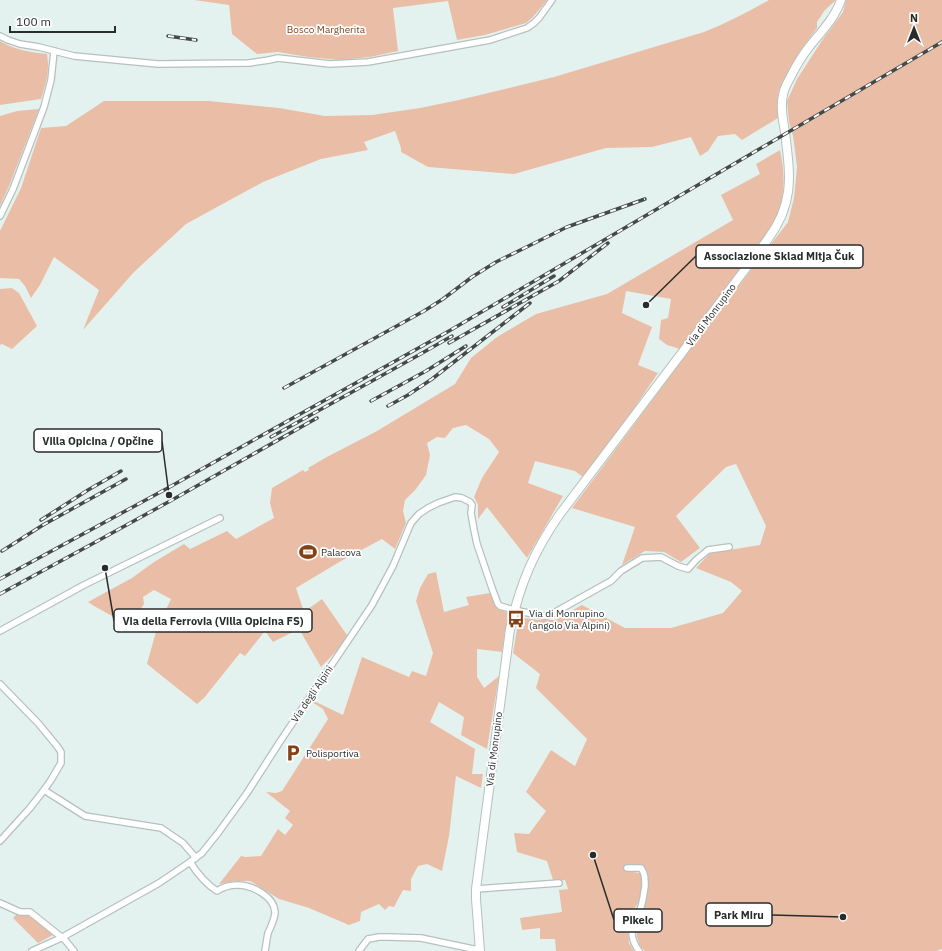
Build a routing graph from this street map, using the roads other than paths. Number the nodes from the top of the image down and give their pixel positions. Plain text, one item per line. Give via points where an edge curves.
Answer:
1 (552, 0) edge
2 (841, 0) edge
3 (0, 36) edge
4 (54, 51) junction
5 (0, 216) edge
6 (220, 518) dead end
7 (729, 547) dead end
8 (514, 610) junction
9 (0, 631) edge
10 (0, 684) edge
11 (44, 790) junction
12 (0, 841) edge
13 (196, 858) junction
14 (190, 862) junction
15 (627, 868) dead end
16 (559, 883) dead end
17 (476, 889) junction
18 (0, 903) edge
19 (61, 938) junction
20 (46, 948) edge
21 (479, 950) edge
22 (32, 951) edge
23 (74, 951) edge
24 (266, 951) edge
25 (359, 951) edge
26 (639, 951) edge

1 - 4 street via 527,28 490,40 368,62 330,64 278,58 249,63 158,64 81,57
2 - 8 main road, Via di Monrupino via 825,28 807,49 794,70 782,96 790,179 786,205 779,222 548,531 520,588
3 - 4 street via 20,44
4 - 5 street via 44,107
6 - 9 street via 84,585
7 - 8 street via 708,550 688,569 661,556 642,558 621,571 611,581 550,615
8 - 13 street, Via degli Alpini via 498,604 474,530 470,502 456,497 438,503 419,514 411,523 372,605 247,793
8 - 17 main road, Via di Monrupino
10 - 11 street via 38,723 61,752 61,763
11 - 12 street
11 - 13 street via 85,816 161,828 183,843
13 - 14 street, Via degli Alpini
14 - 19 street, Via degli Alpini via 159,883
14 - 24 street via 203,879 217,891 231,885 245,885 270,901 275,916 268,933
15 - 26 street via 641,868 644,871 643,900 632,931
16 - 17 street
17 - 21 main road, Via di Monrupino
18 - 19 street via 20,912 30,912
19 - 20 street, Via degli Alpini
19 - 23 street
20 - 22 street, Via degli Alpini
21 - 25 street via 421,938 379,937 368,939

